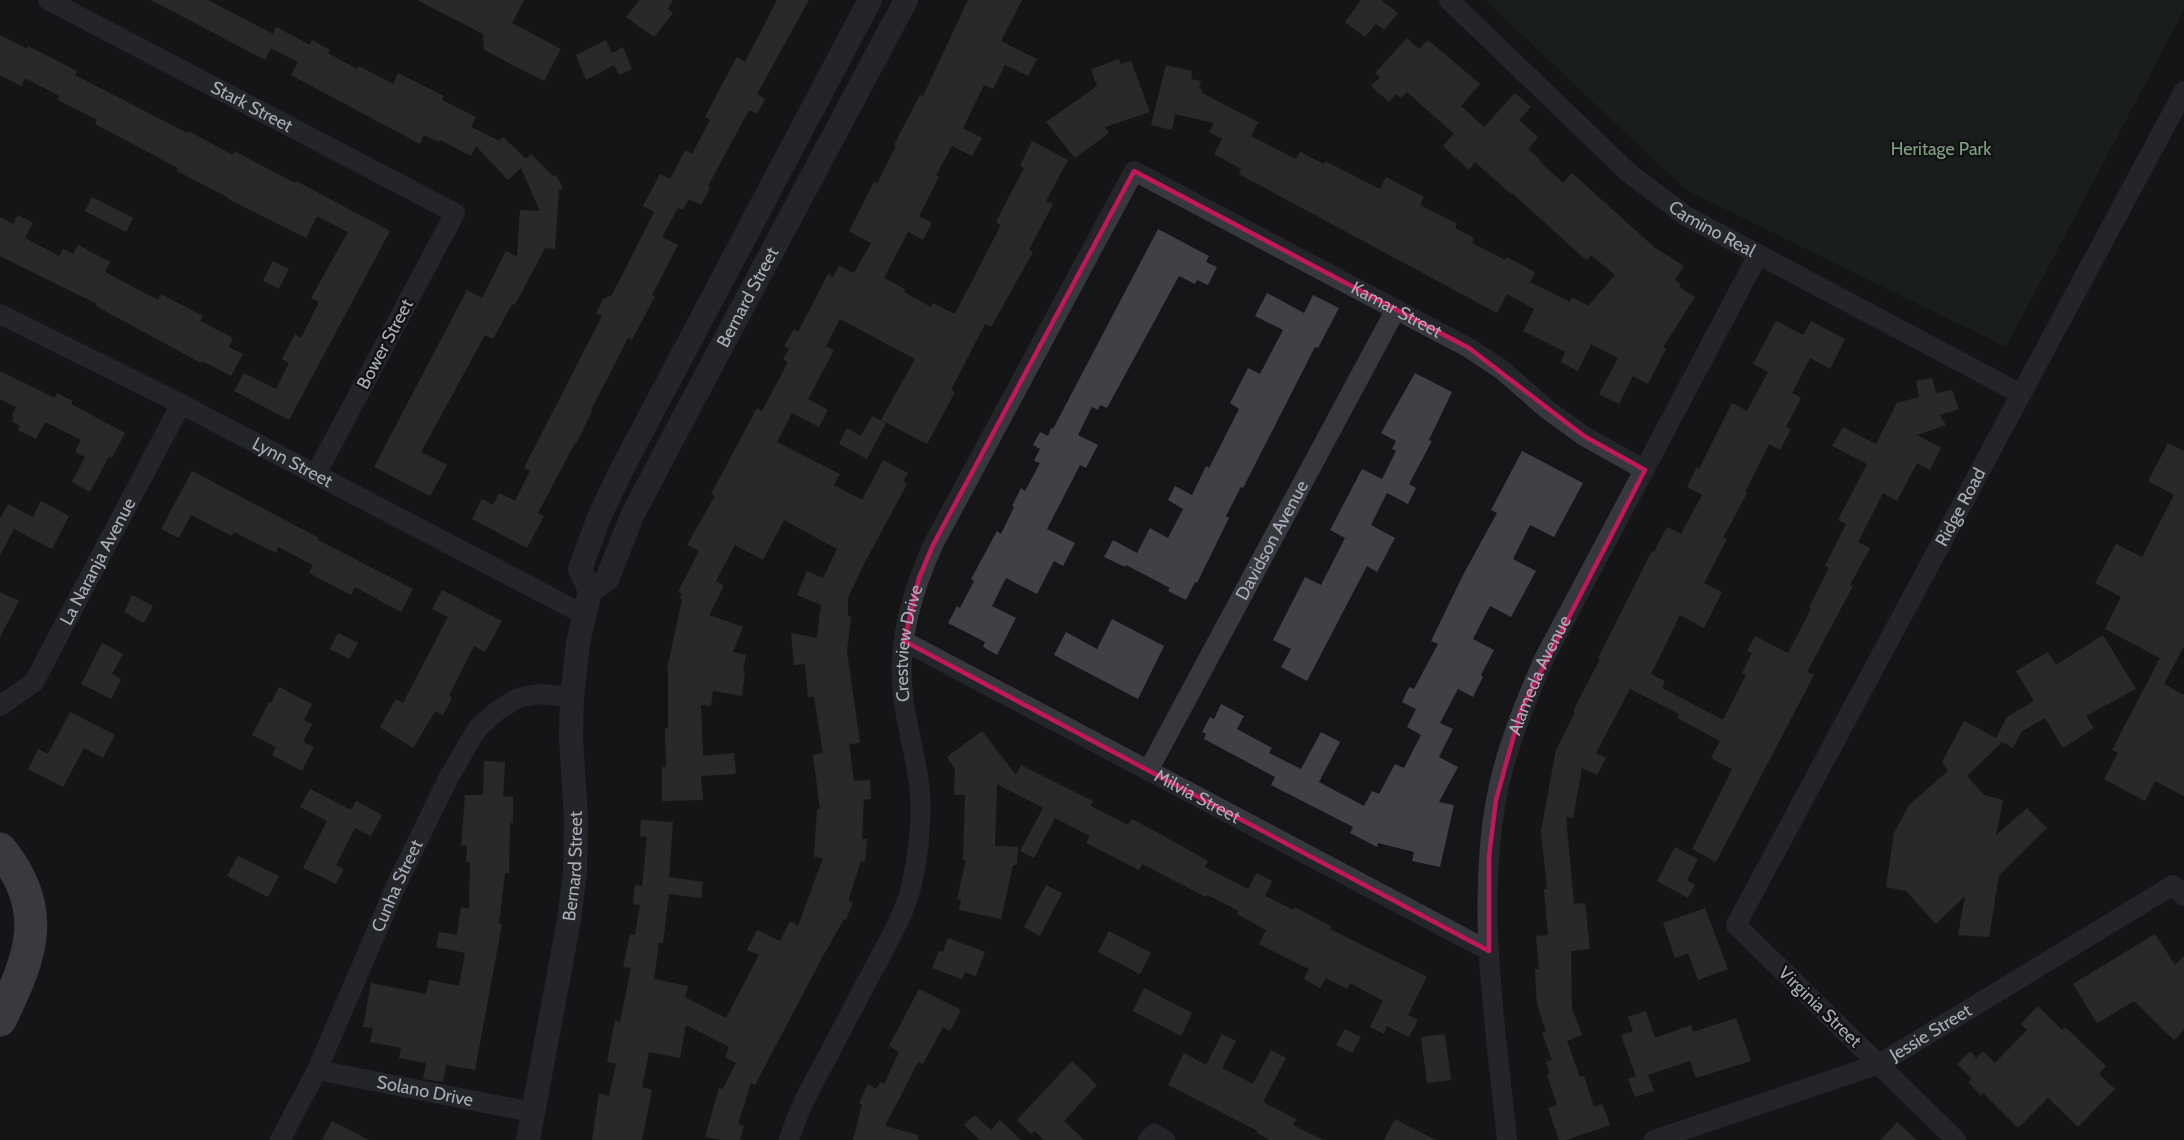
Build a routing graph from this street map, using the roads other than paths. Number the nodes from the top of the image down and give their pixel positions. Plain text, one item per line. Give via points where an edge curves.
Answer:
1 (48, 0) edge
2 (869, 0) edge
3 (1449, 0) edge
4 (902, 7) edge
5 (2184, 91) edge
6 (1134, 171) joint
7 (455, 213) joint
8 (1758, 255) junction
9 (1396, 309) junction
10 (0, 314) edge
11 (2021, 394) junction
12 (181, 404) junction
13 (1645, 470) junction
14 (316, 474) junction
15 (586, 603) junction
16 (904, 641) junction
17 (572, 697) junction
18 (0, 706) edge
19 (1148, 771) junction
20 (0, 849) edge
21 (2184, 896) edge
22 (1736, 925) joint
23 (1489, 951) junction
24 (9, 995) edge
25 (0, 1020) edge
26 (1879, 1064) junction
27 (317, 1070) junction
28 (532, 1112) junction
29 (280, 1140) edge
30 (528, 1140) edge
31 (789, 1140) edge
32 (1507, 1140) edge
33 (1654, 1140) edge
34 (1956, 1140) edge

1 - 7 street, Stark Street
2 - 4 street
2 - 15 street, Bernard Street via 600,515 580,569
3 - 8 street, Camino Real via 1629,173 1686,216
4 - 15 street, Bernard Street via 632,516 607,579
5 - 11 street, Ridge Road
6 - 9 street, Kamar Street
6 - 16 street, Crestview Drive via 933,545 908,614
7 - 14 street, Bower Street
8 - 11 street, Camino Real
8 - 13 street, Alameda Avenue
9 - 13 street, Kamar Street via 1469,348 1584,436
9 - 19 street, Davidson Avenue
10 - 12 street, Lynn Street
11 - 22 street, Ridge Road
12 - 14 street, Lynn Street
12 - 18 street, La Naranja Avenue via 34,682
13 - 23 street, Alameda Avenue via 1544,658 1521,710 1496,800 1489,856
14 - 15 street, Lynn Street
15 - 17 street, Bernard Street
16 - 19 street, Milvia Street
16 - 31 street, Crestview Drive via 902,692 919,784 918,854 911,886 897,926 807,1095
17 - 27 street, Cunha Street via 538,694 518,699 478,728 399,879
17 - 28 street, Bernard Street via 574,873 569,920
19 - 23 street, Milvia Street
20 - 24 highway via 18,873 28,897 32,927 26,960
21 - 26 street, Jessie Street via 2173,885
22 - 26 street, Virginia Street
23 - 32 street, Alameda Avenue
24 - 25 highway
26 - 33 street, Jessie Street
26 - 34 street, Virginia Street
27 - 28 street, Solano Drive
27 - 29 street, Cunha Street
28 - 30 street, Bernard Street

